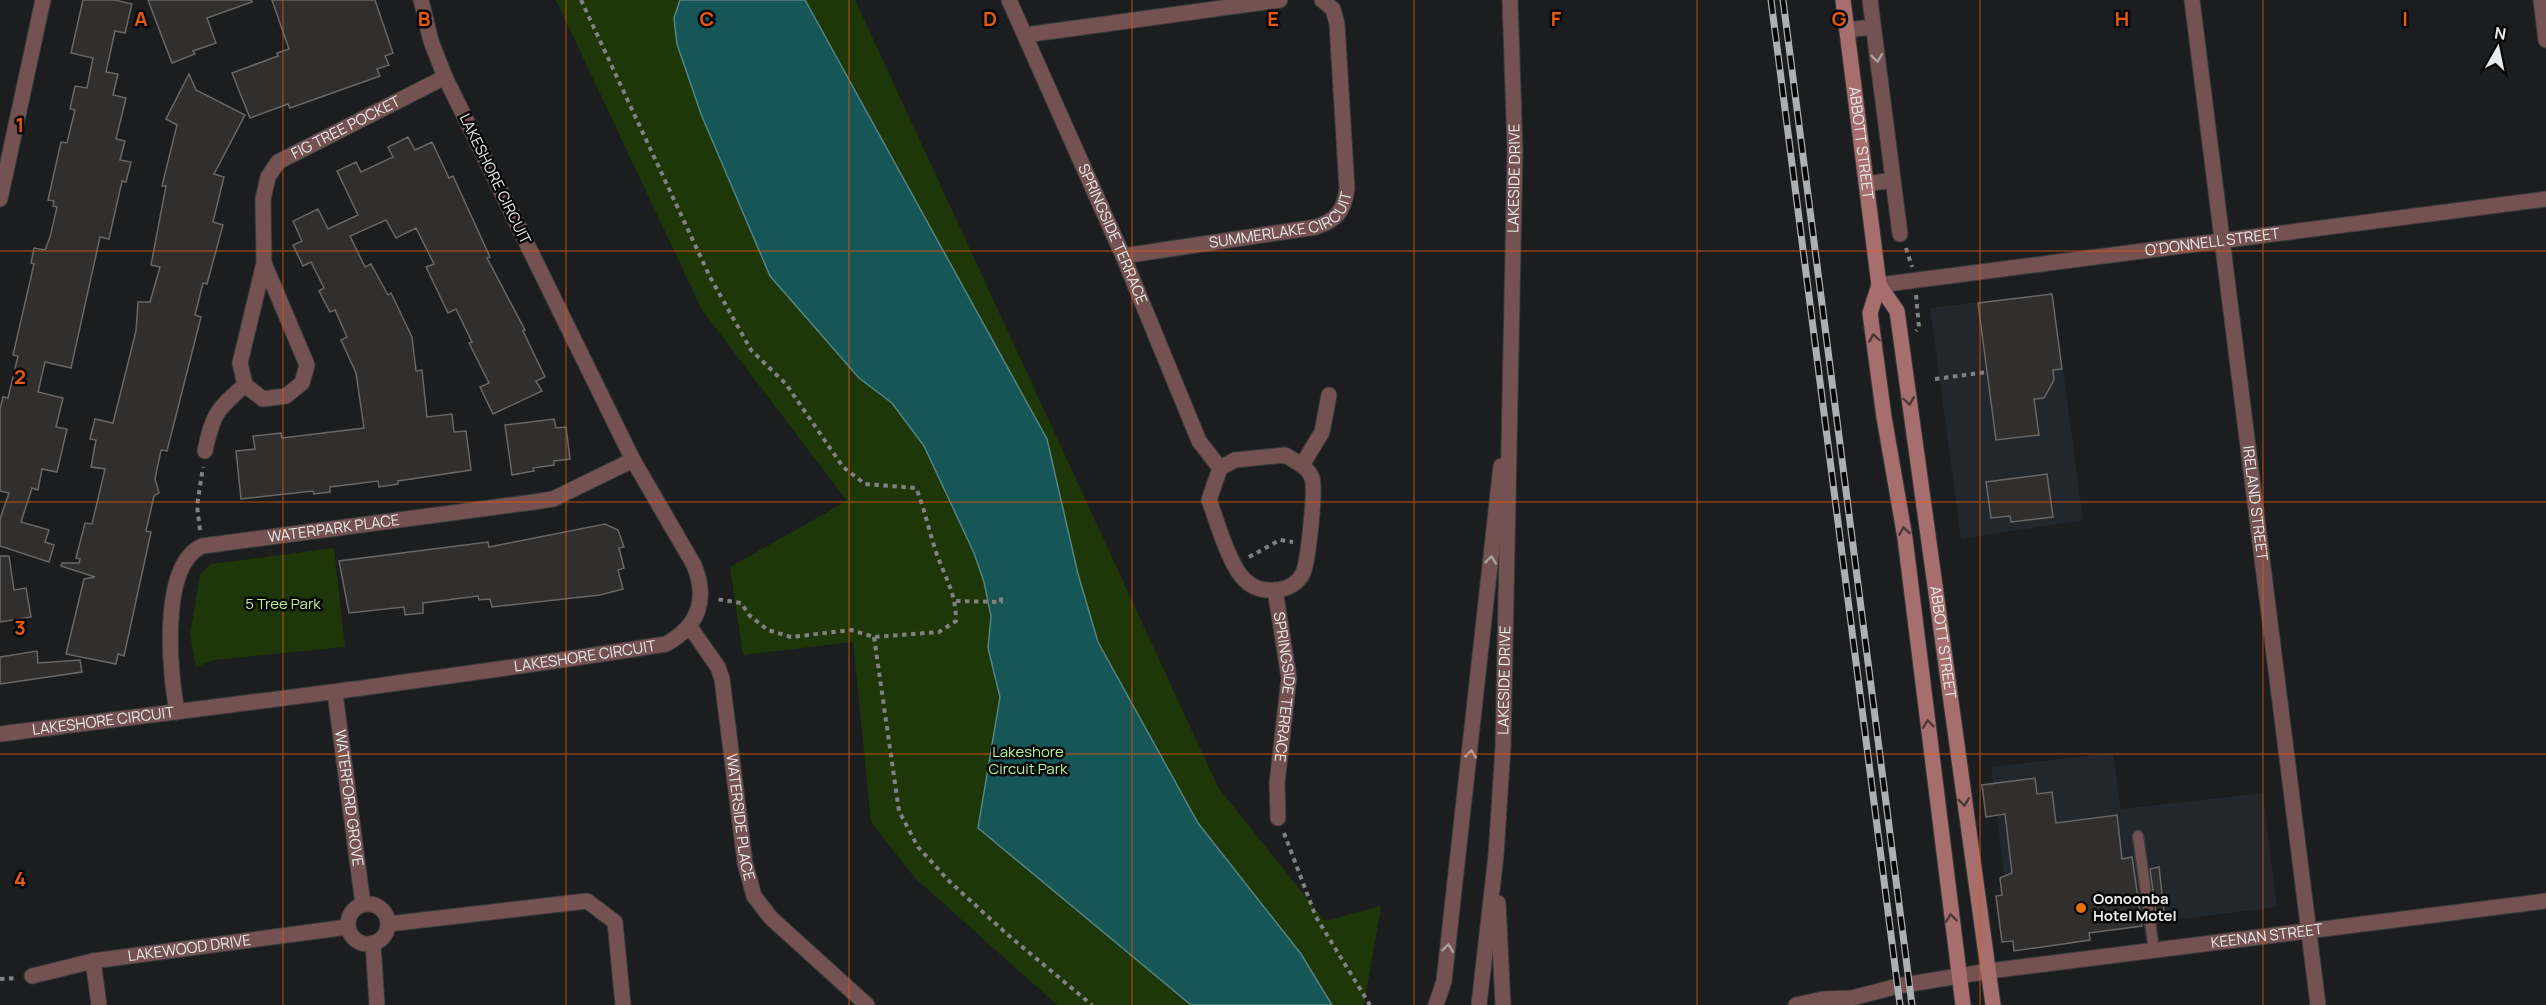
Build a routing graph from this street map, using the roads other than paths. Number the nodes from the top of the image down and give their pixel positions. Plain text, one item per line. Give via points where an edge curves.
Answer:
1 (43, 0) edge
2 (421, 0) edge
3 (1009, 0) edge
4 (1280, 0) edge
5 (1510, 0) edge
6 (1843, 0) edge
7 (1870, 0) edge
8 (2192, 0) edge
9 (2541, 0) edge
10 (1325, 1) edge
11 (1874, 27) junction
12 (1847, 30) junction
13 (1025, 35) junction
14 (2546, 40) edge
15 (445, 77) junction
16 (1893, 180) junction
17 (2, 182) edge
18 (1866, 184) junction
19 (0, 200) edge
20 (2546, 200) edge
21 (1900, 234) road end
22 (2223, 243) junction
23 (1124, 256) junction
24 (264, 263) junction
25 (1880, 285) junction
26 (1512, 356) junction
27 (245, 385) junction
28 (1329, 395) dead end
29 (205, 451) road end
30 (633, 460) junction
31 (1302, 465) junction
32 (1220, 468) junction
33 (1275, 590) junction
34 (690, 627) junction
35 (335, 693) junction
36 (177, 712) junction
37 (0, 734) edge
38 (1278, 818) road end
39 (2138, 836) dead end
40 (1496, 855) junction
41 (2546, 901) edge
42 (363, 904) junction
43 (388, 924) junction
44 (348, 927) junction
45 (2309, 931) junction
46 (373, 943) junction
47 (2154, 950) junction
48 (93, 961) junction
49 (1989, 970) junction
50 (32, 976) dead end
51 (1959, 976) junction
52 (1444, 981) junction
53 (1846, 1002) edge
54 (99, 1005) edge
55 (377, 1005) edge
56 (624, 1005) edge
57 (867, 1005) edge
58 (1436, 1005) edge
59 (1441, 1005) edge
60 (1479, 1005) edge
61 (1503, 1005) edge
62 (1796, 1005) edge
63 (1963, 1005) edge
64 (1993, 1005) edge
65 (2318, 1005) edge

1 - 17 street
2 - 15 street, LAKESHORE CIRCUIT
3 - 13 street, SPRINGSIDE TERRACE
4 - 13 street
5 - 26 street, LAKESIDE DRIVE via 1515,150
6 - 12 main road, ABBOTT STREET
7 - 11 street, ABBOTT STREET
8 - 22 street, IRELAND STREET
9 - 14 street
10 - 23 street, SUMMERLAKE CIRCUIT via 1336,16 1346,177 1345,202 1338,216 1316,227
11 - 12 street
11 -> 16 street, ABBOTT STREET
12 - 18 main road, ABBOTT STREET
13 - 23 street, SPRINGSIDE TERRACE
15 - 24 street, FIG TREE POCKET via 278,162 268,177 263,199
15 - 30 street, LAKESHORE CIRCUIT
16 - 18 street
16 - 21 street, ABBOTT STREET
17 - 19 street
18 - 25 main road, ABBOTT STREET
20 - 22 street, O'DONNELL STREET
22 - 25 street, O'DONNELL STREET
22 - 45 street, IRELAND STREET
23 - 32 street, SPRINGSIDE TERRACE via 1199,441
24 - 27 street, FIG TREE POCKET via 240,363
24 - 27 street, FIG TREE POCKET via 307,365 302,383 286,396 262,399
25 -> 49 main road, ABBOTT STREET via 1897,311
51 -> 25 main road, ABBOTT STREET via 1905,538 1870,313
26 - 40 street, LAKESIDE DRIVE via 1503,747
52 -> 26 street, LAKESIDE DRIVE
27 - 29 street via 219,408
28 - 31 street via 1322,432
30 - 34 street, LAKESHORE CIRCUIT via 700,581 702,598
30 - 36 street, WATERPARK PLACE via 543,501 202,546 186,558 169,622
31 - 32 street via 1285,455 1235,460
31 - 33 street, SPRINGSIDE TERRACE via 1312,477 1314,491 1303,572 1297,581
32 - 33 street, SPRINGSIDE TERRACE via 1209,500 1235,565 1245,582 1260,590
33 - 38 street, SPRINGSIDE TERRACE via 1289,678 1277,783
34 - 35 street, LAKESHORE CIRCUIT via 666,644
34 - 57 street, WATERSIDE PLACE via 722,679 745,863 754,896 771,918
35 - 36 street, LAKESHORE CIRCUIT
35 - 42 street, WATERFORD GROVE
36 - 37 street, LAKESHORE CIRCUIT
39 - 47 lane
40 - 60 street, LAKESIDE DRIVE
40 - 61 street
41 - 45 street, KEENAN STREET
42 - 43 street via 377,906
42 - 44 street via 350,914
43 - 46 street via 385,935
43 - 56 street via 586,901 615,922
44 - 46 street via 360,942
44 - 48 street, LAKEWOOD DRIVE
45 - 47 street, KEENAN STREET
45 - 65 street, IRELAND STREET
46 - 55 street
47 - 49 street, KEENAN STREET
48 - 50 street, LAKEWOOD DRIVE
48 - 54 street
49 - 51 street, KEENAN STREET
49 - 64 main road, ABBOTT STREET
51 - 53 street, KEENAN STREET via 1898,986
51 - 63 main road, ABBOTT STREET
52 - 58 street, LAKESIDE DRIVE
52 - 59 street, LAKESIDE DRIVE
53 - 62 street, KEENAN STREET via 1823,999

